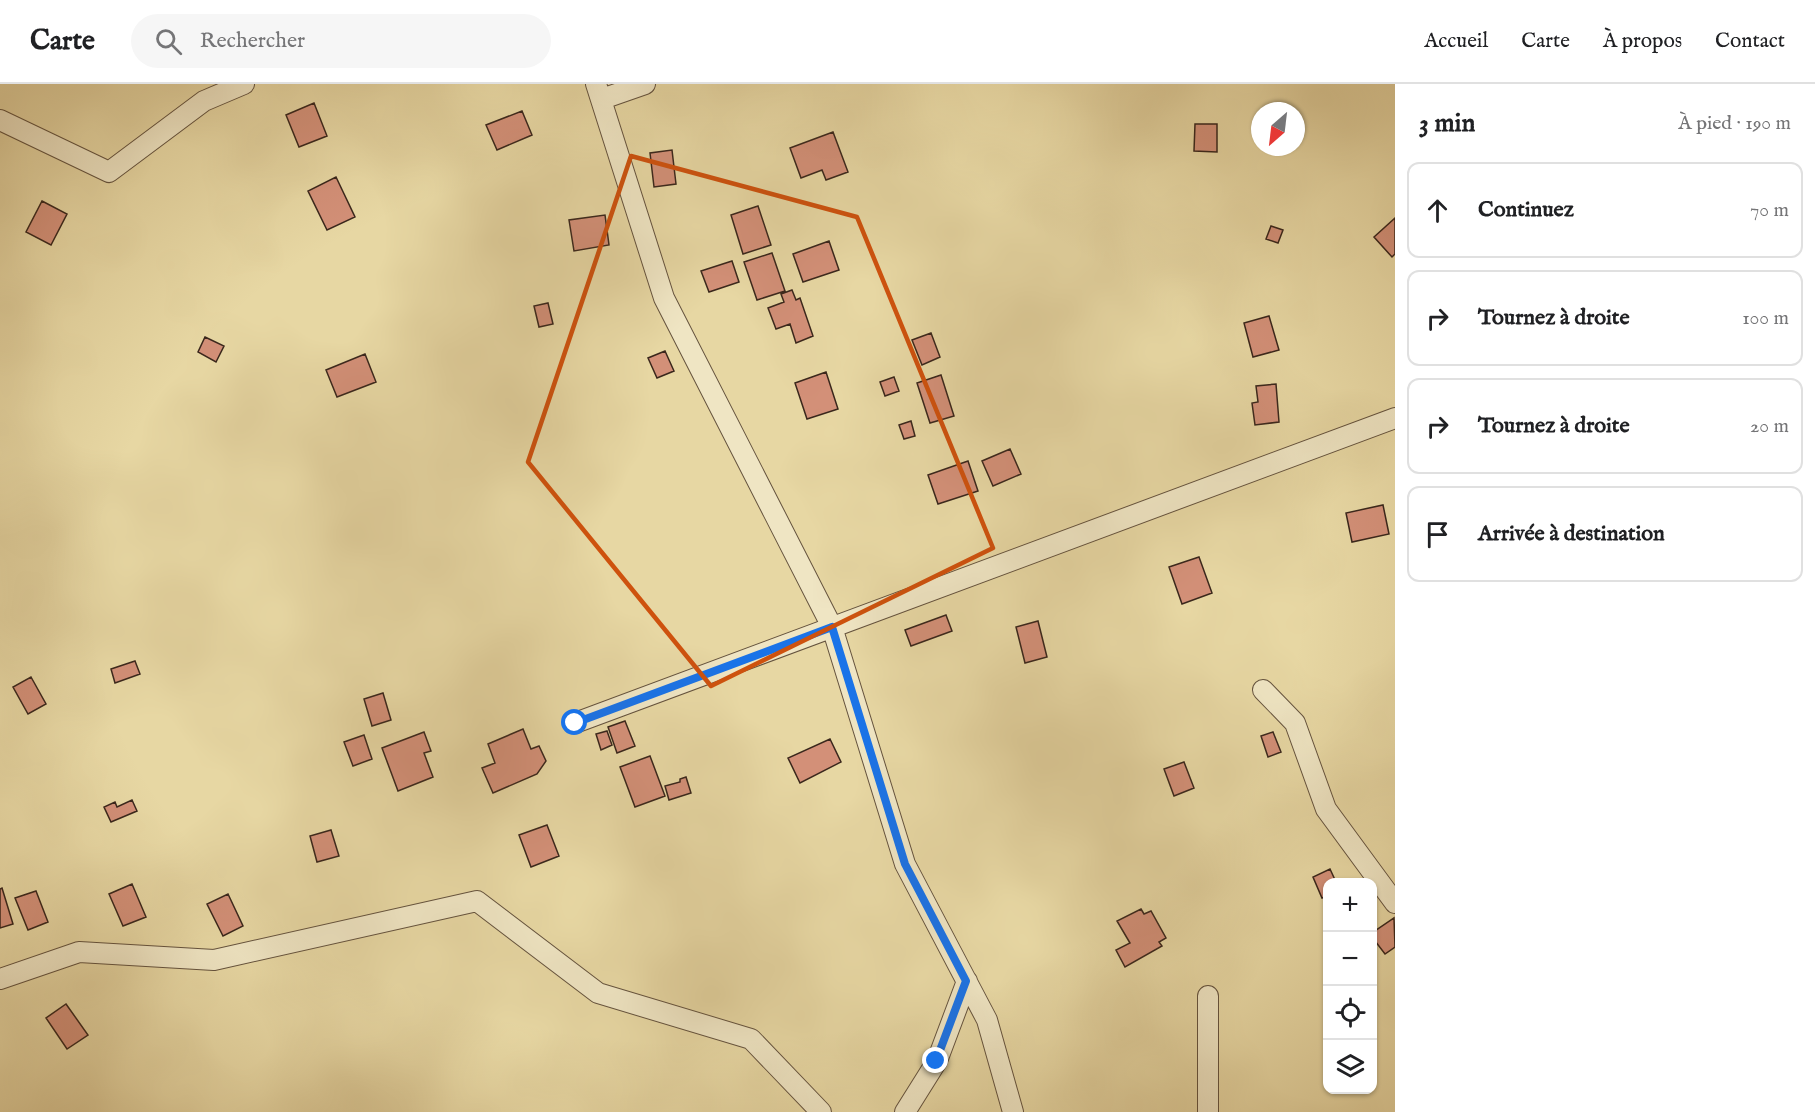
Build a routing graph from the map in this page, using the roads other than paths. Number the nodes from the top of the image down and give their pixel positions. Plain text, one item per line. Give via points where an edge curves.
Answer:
1 (244, 84) edge
2 (645, 84) edge
3 (599, 92) edge
4 (0, 120) edge
5 (1395, 418) edge
6 (832, 627) junction
7 (1263, 690) dead end
8 (575, 723) dead end
9 (1395, 903) edge
10 (0, 979) edge
11 (966, 981) junction
12 (1208, 996) dead end
13 (821, 1112) edge
14 (905, 1112) edge
15 (1013, 1112) edge
16 (1208, 1112) edge

1 - 4 street via 204,101 109,172
2 - 3 street
3 - 6 street via 664,298
5 - 6 street
6 - 8 street
6 - 11 street via 905,864
7 - 9 street via 1295,723 1326,809
10 - 13 street via 79,952 214,960 477,901 598,993 751,1039
11 - 14 street via 936,1061
11 - 15 street via 987,1020
12 - 16 street

